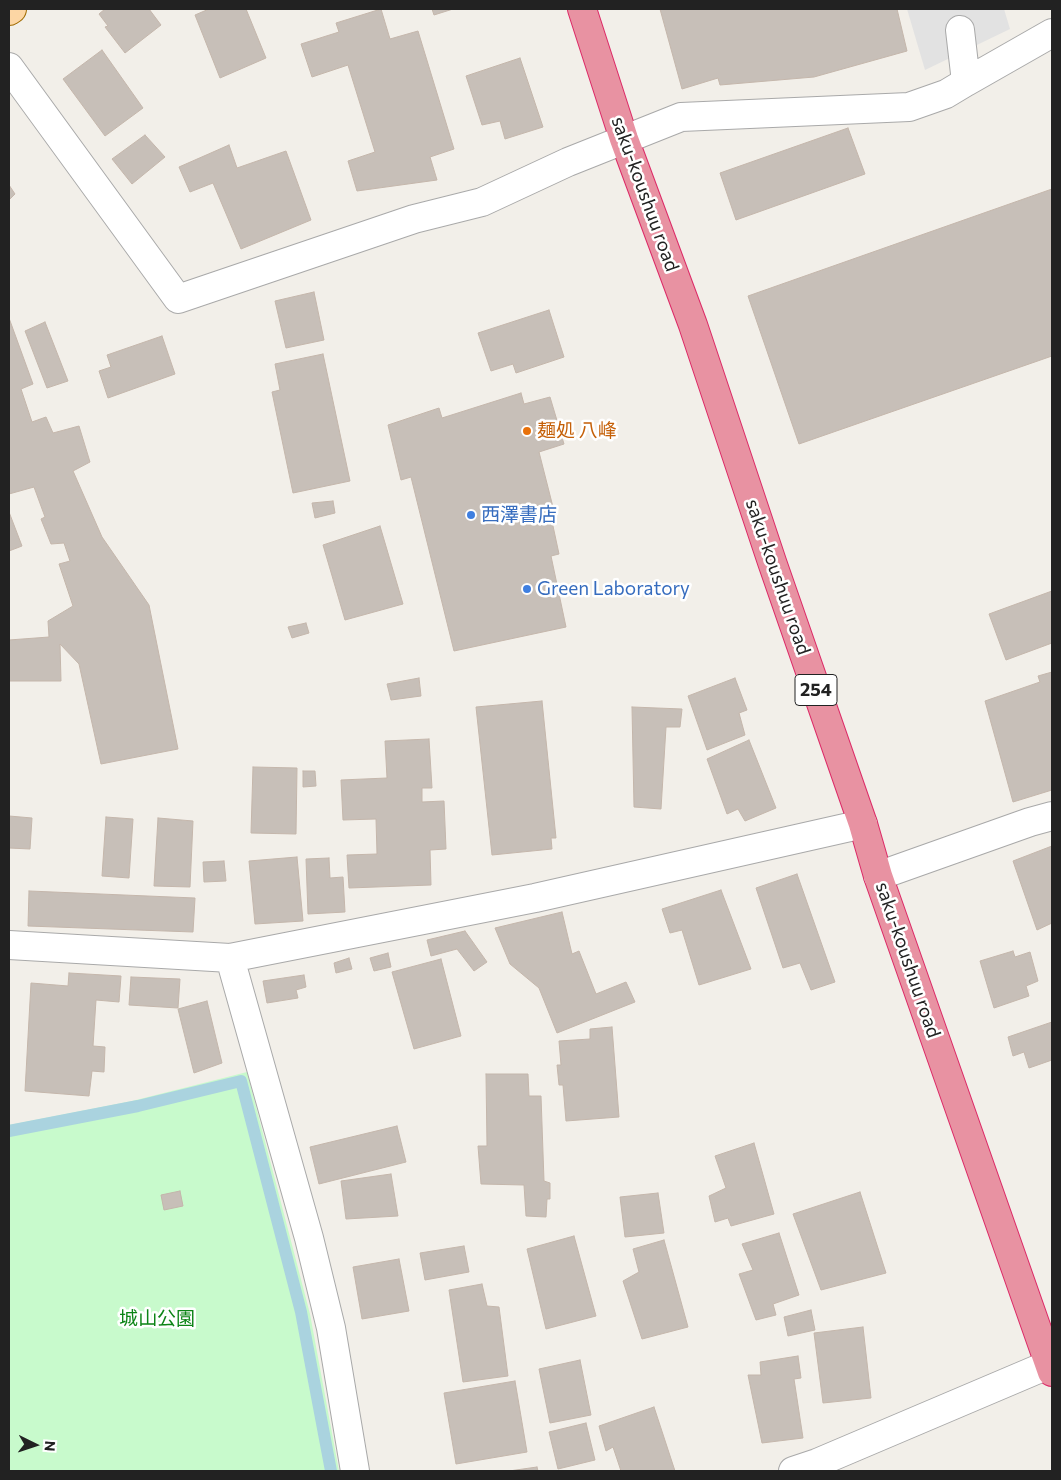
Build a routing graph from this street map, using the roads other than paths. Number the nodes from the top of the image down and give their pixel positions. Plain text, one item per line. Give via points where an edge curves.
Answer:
1 (12, 9) edge
2 (582, 9) edge
3 (9, 11) edge
4 (960, 30) dead end
5 (1052, 32) edge
6 (9, 67) edge
7 (966, 82) junction
8 (624, 139) junction
9 (1052, 816) edge
10 (862, 824) junction
11 (878, 876) junction
12 (9, 946) edge
13 (230, 958) junction
14 (1051, 1368) edge
15 (355, 1471) edge
16 (793, 1471) edge

1 - 3 main road
2 - 8 highway, saku-koushuu road / 254
4 - 7 street
5 - 7 street
6 - 8 street via 178,299 414,219 482,202
7 - 8 street via 946,94 909,107 681,117
8 - 10 highway, saku-koushuu road / 254 via 693,324
9 - 11 street
10 - 11 highway, saku-koushuu road / 254
10 - 13 street via 535,898
11 - 14 highway, saku-koushuu road / 254
12 - 13 street
13 - 15 street via 331,1328
14 - 16 street

